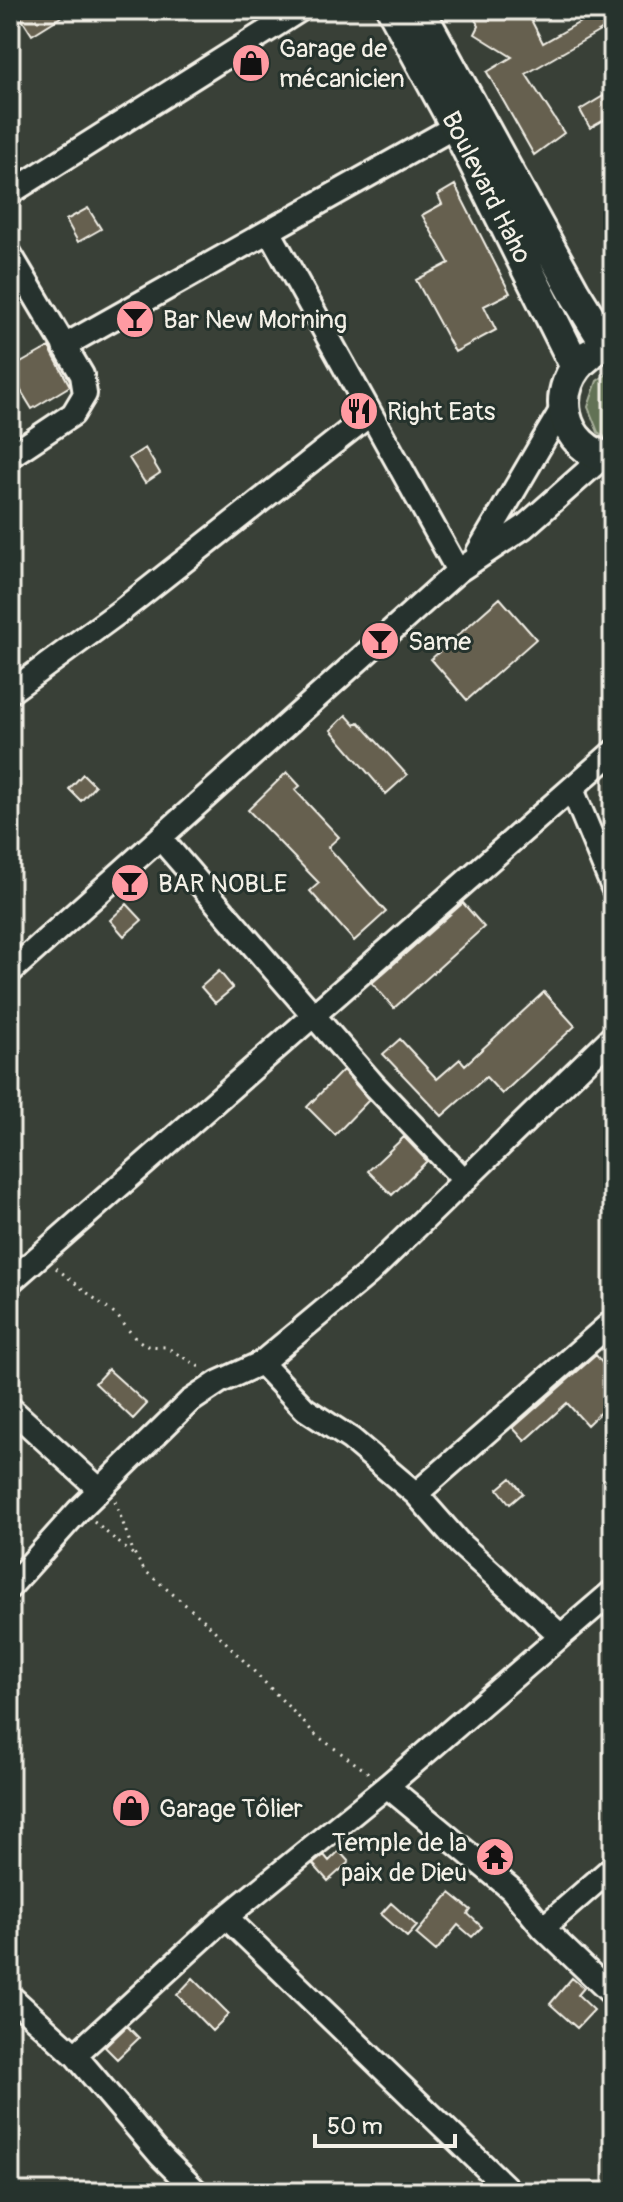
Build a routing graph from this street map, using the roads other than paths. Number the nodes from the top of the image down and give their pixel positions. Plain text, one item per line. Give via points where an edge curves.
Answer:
1 (300, 10) edge
2 (393, 10) edge
3 (419, 10) edge
4 (456, 126) junction
5 (10, 193) edge
6 (269, 231) junction
7 (10, 254) edge
8 (64, 346) junction
9 (611, 346) edge
10 (576, 367) junction
11 (563, 407) junction
12 (369, 415) junction
13 (10, 456) edge
14 (608, 458) edge
15 (476, 557) junction
16 (458, 571) junction
17 (10, 692) edge
18 (613, 752) edge
19 (572, 789) junction
20 (160, 838) junction
21 (613, 888) edge
22 (10, 972) edge
23 (314, 1014) junction
24 (613, 1036) edge
25 (465, 1181) junction
26 (10, 1282) edge
27 (613, 1321) edge
28 (261, 1363) junction
29 (10, 1408) edge
30 (99, 1489) junction
31 (416, 1494) junction
32 (10, 1587) edge
33 (613, 1591) edge
34 (560, 1635) junction
35 (387, 1786) junction
36 (613, 1867) edge
37 (226, 1917) junction
38 (543, 1928) junction
39 (613, 1995) edge
40 (10, 1996) edge
41 (75, 2055) junction
42 (197, 2192) edge
43 (511, 2192) edge

1 - 5 street
2 - 4 main road, Boulevard Haho
3 - 9 main road, Boulevard Haho via 574,292
4 - 6 street
4 - 10 main road, Boulevard Haho
6 - 8 street
6 - 12 street
7 - 8 street
8 - 13 street via 82,375 85,394 73,414
9 - 10 main road via 589,354
10 - 11 main road
11 - 14 main road via 575,438
11 - 15 street
12 - 16 street
12 - 17 street
14 - 15 street via 524,527
15 - 16 street
16 - 20 street
18 - 19 street
19 - 21 street
19 - 23 street
20 - 22 street
20 - 23 street
23 - 25 street
23 - 26 street
24 - 25 street
25 - 28 street via 369,1273
27 - 31 street
28 - 30 street via 189,1402
28 - 31 street via 305,1409 351,1439
29 - 30 street
30 - 32 street
31 - 34 street via 460,1544
33 - 34 street
34 - 35 street
35 - 37 street
35 - 38 street via 511,1889
36 - 38 street
37 - 41 street
37 - 43 street
38 - 39 street
40 - 41 street
41 - 42 street

